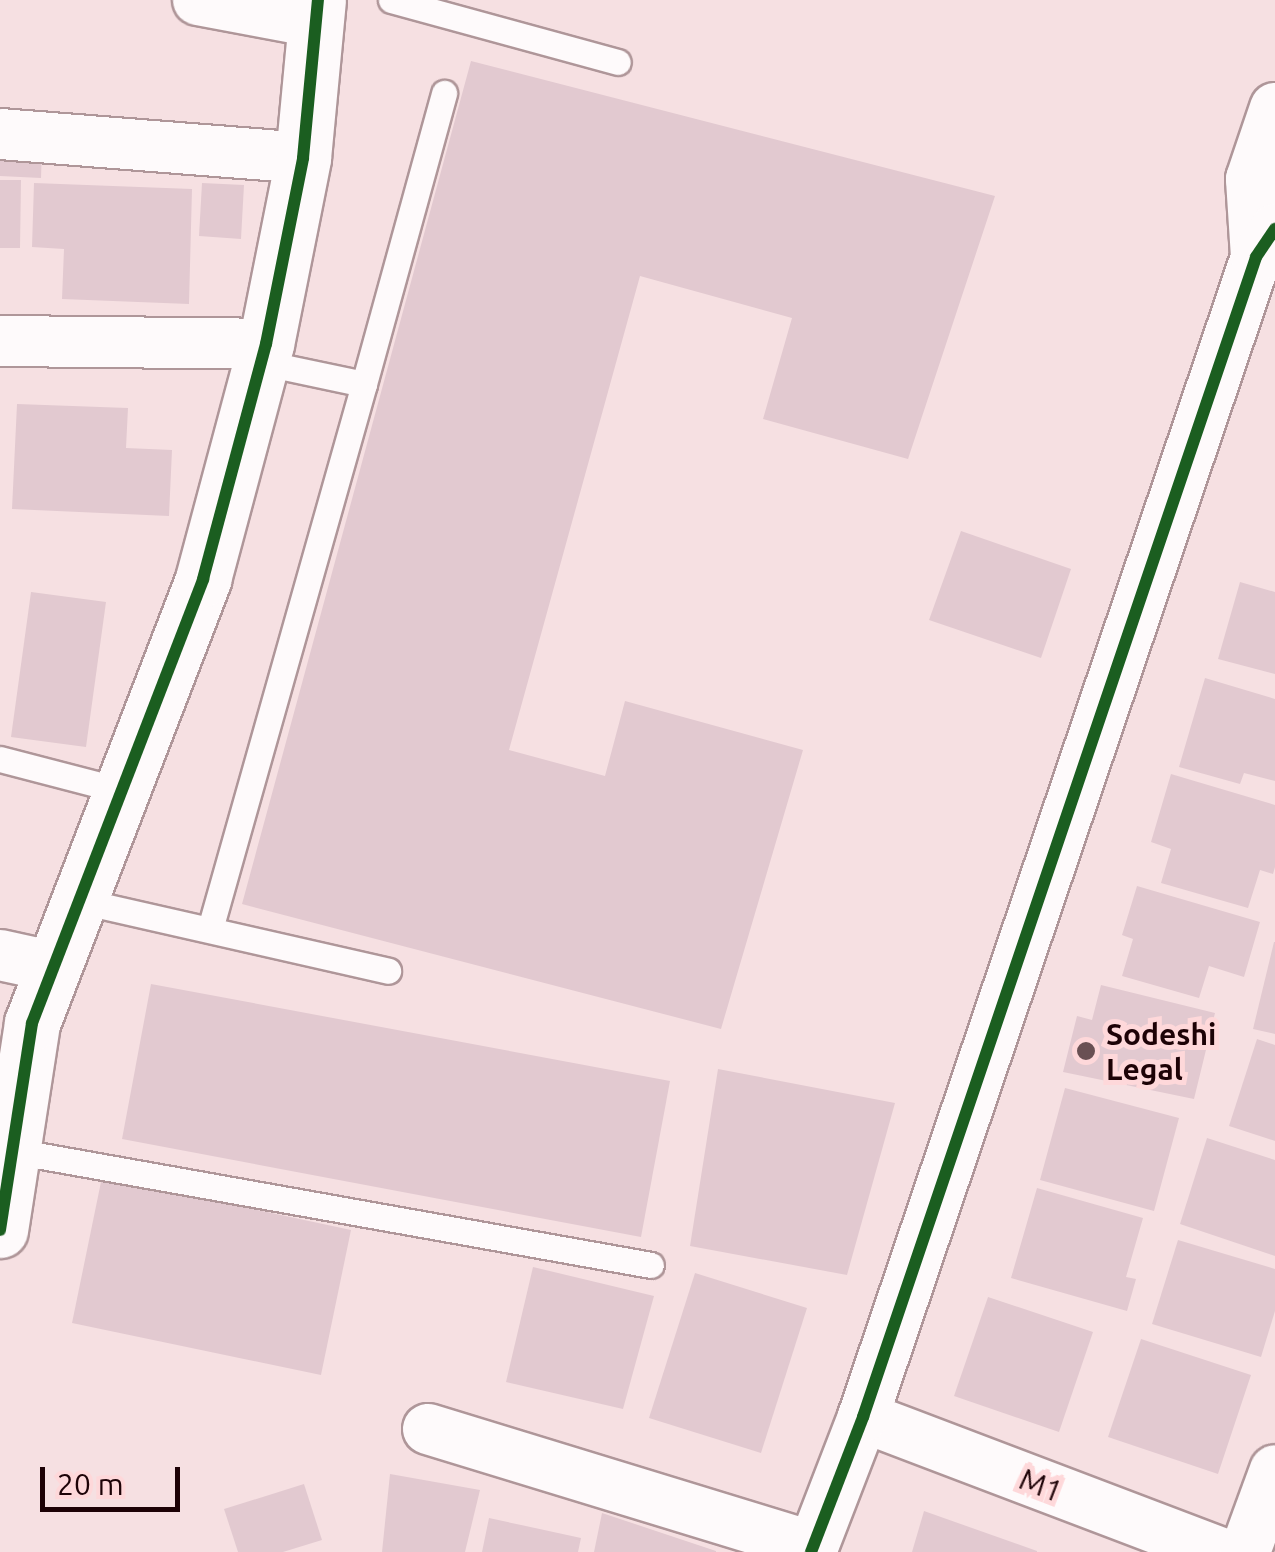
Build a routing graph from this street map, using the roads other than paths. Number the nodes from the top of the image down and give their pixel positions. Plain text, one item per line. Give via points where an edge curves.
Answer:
1 (198, 0) edge
2 (391, 0) edge
3 (316, 11) edge
4 (618, 62) dead end
5 (444, 93) dead end
6 (1275, 108) edge
7 (0, 134) edge
8 (304, 158) junction
9 (1266, 243) edge
10 (0, 341) edge
11 (263, 353) junction
12 (364, 384) junction
13 (0, 759) edge
14 (123, 791) junction
15 (82, 901) junction
16 (210, 930) junction
17 (0, 956) edge
18 (54, 968) junction
19 (388, 972) dead end
20 (4, 1150) edge
21 (0, 1230) edge
22 (651, 1265) dead end
23 (863, 1417) junction
24 (428, 1429) dead end
25 (1275, 1470) edge
26 (812, 1550) edge
27 (1218, 1552) edge
28 (1245, 1552) edge

1 - 3 street
2 - 4 lane
3 - 8 street
5 - 12 lane
6 - 9 street via 1251,179
7 - 8 street
8 - 11 street
9 - 23 street
10 - 11 street
11 - 12 lane
11 - 14 street via 203,579
12 - 16 lane
13 - 14 lane
14 - 15 street
15 - 16 lane
15 - 18 street
16 - 19 lane
17 - 18 street
18 - 20 street via 32,1023
20 - 21 street
20 - 22 lane
23 - 26 street
23 - 27 street, M1
24 - 26 street
25 - 28 street

